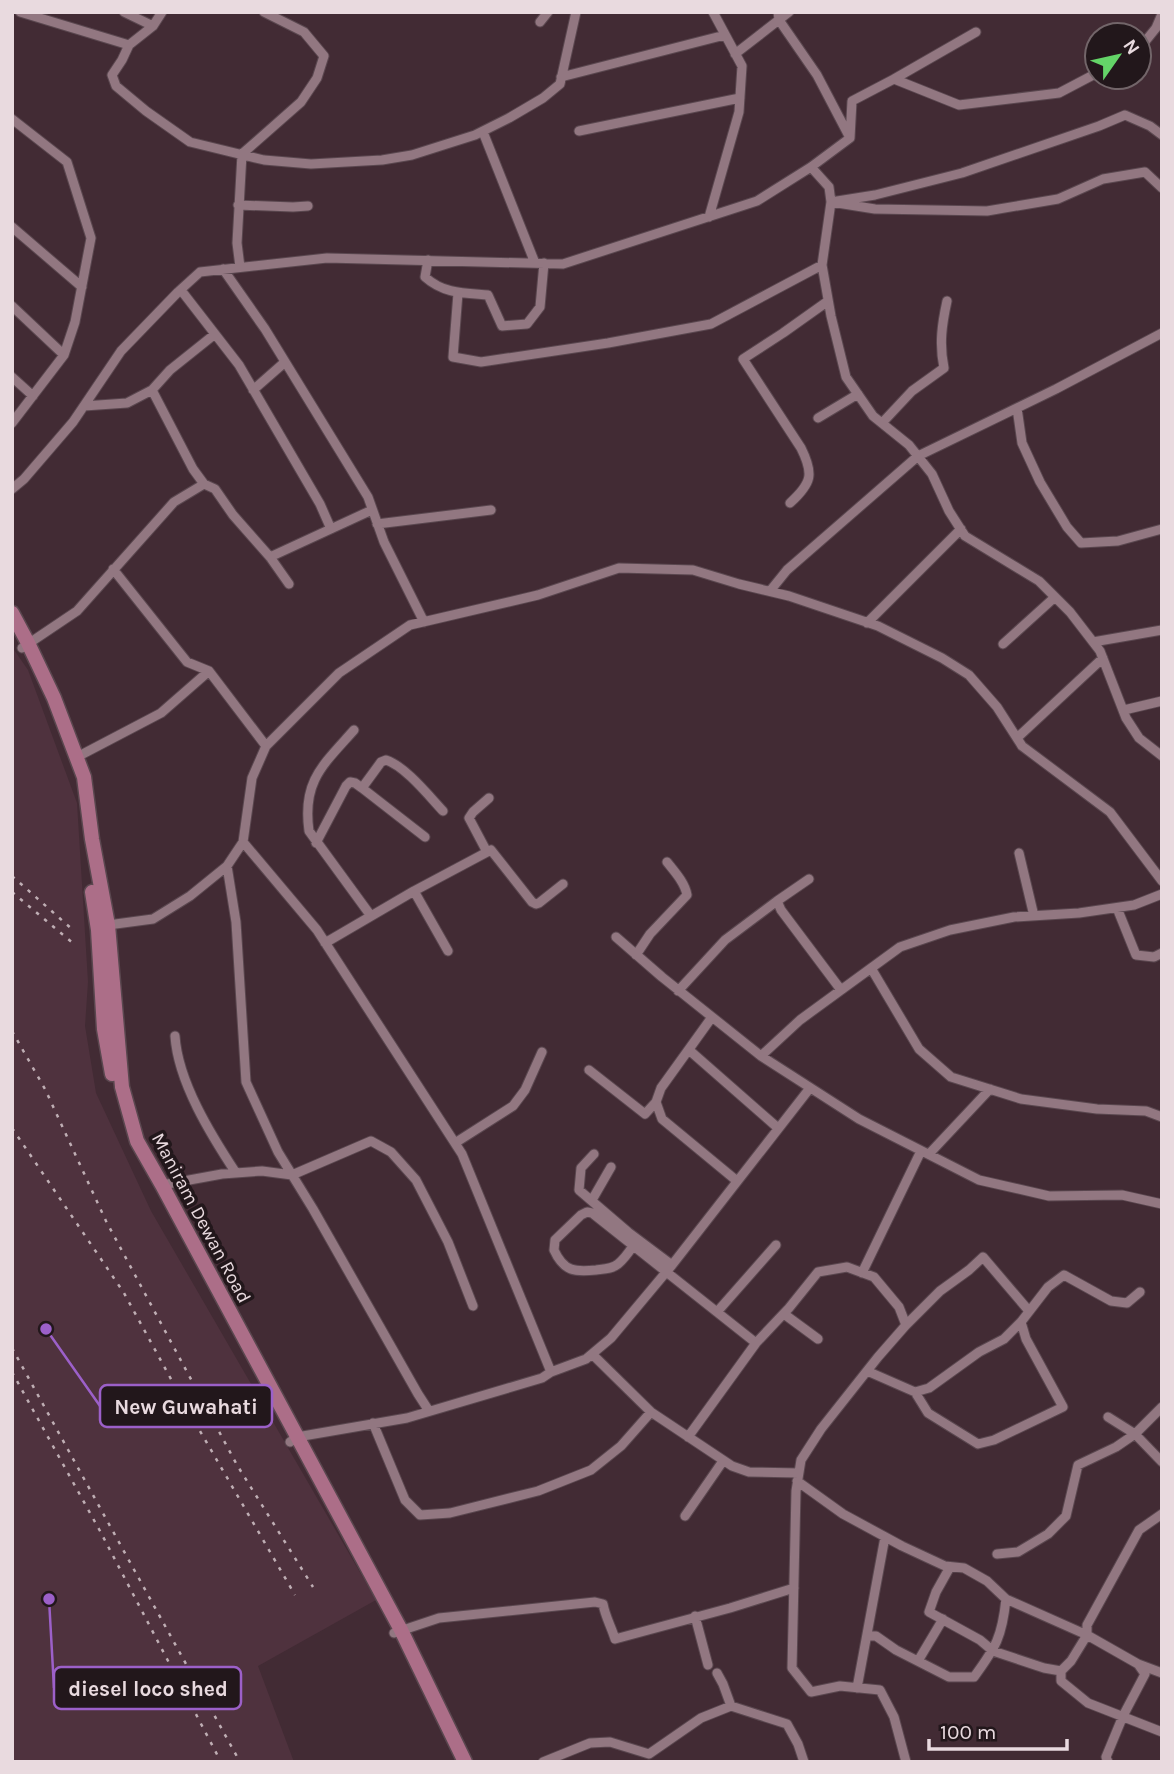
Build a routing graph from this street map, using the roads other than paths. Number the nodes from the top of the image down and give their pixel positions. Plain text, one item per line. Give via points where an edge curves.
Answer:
1 (20, 12) edge
2 (124, 12) edge
3 (162, 12) edge
4 (264, 12) edge
5 (548, 12) edge
6 (576, 12) edge
7 (713, 12) edge
8 (789, 12) edge
9 (1162, 14) edge
10 (779, 16) edge
11 (540, 22) dead end
12 (153, 26) junction
13 (976, 32) dead end
14 (1153, 32) edge
15 (725, 35) junction
16 (129, 45) junction
17 (735, 54) junction
18 (561, 77) junction
19 (894, 79) junction
20 (1083, 80) edge
21 (740, 98) junction
22 (12, 119) edge
23 (579, 131) dead end
24 (483, 132) junction
25 (1162, 135) edge
26 (850, 138) junction
27 (242, 154) junction
28 (811, 167) junction
29 (1162, 188) edge
30 (831, 202) junction
31 (238, 205) junction
32 (308, 206) dead end
33 (709, 217) junction
34 (12, 228) edge
35 (428, 260) junction
36 (539, 263) junction
37 (822, 265) junction
38 (240, 267) junction
39 (223, 269) junction
40 (82, 287) junction
41 (458, 293) junction
42 (184, 294) dead end
43 (947, 301) dead end
44 (828, 302) junction
45 (12, 306) edge
46 (1162, 333) edge
47 (215, 334) junction
48 (64, 355) junction
49 (285, 362) junction
50 (12, 377) edge
51 (152, 390) junction
52 (253, 390) junction
53 (858, 394) junction
54 (33, 396) junction
55 (84, 406) junction
56 (1017, 408) junction
57 (818, 418) dead end
58 (12, 422) edge
59 (881, 423) junction
60 (918, 456) junction
61 (204, 484) junction
62 (12, 489) edge
63 (790, 503) dead end
64 (372, 510) junction
65 (491, 510) dead end
66 (377, 524) junction
67 (331, 529) junction
68 (961, 529) junction
69 (1162, 529) edge
70 (270, 557) junction
71 (113, 569) junction
72 (289, 584) dead end
73 (770, 591) junction
74 (1055, 597) junction
75 (12, 613) edge
76 (424, 622) junction
77 (867, 622) junction
78 (12, 630) edge
79 (1162, 630) edge
80 (1093, 642) junction
81 (1003, 644) dead end
82 (25, 645) junction
83 (1103, 658) junction
84 (209, 671) junction
85 (1162, 701) edge
86 (1124, 710) junction
87 (354, 730) dead end
88 (1017, 738) junction
89 (266, 746) junction
90 (77, 757) junction
91 (1162, 757) edge
92 (362, 788) junction
93 (489, 798) dead end
94 (443, 811) dead end
95 (425, 837) dead end
96 (243, 842) junction
97 (316, 842) junction
98 (487, 852) junction
99 (1019, 853) dead end
100 (667, 862) dead end
101 (227, 866) junction
102 (809, 879) dead end
103 (1162, 881) edge
104 (563, 884) dead end
105 (414, 891) junction
106 (1162, 894) edge
107 (777, 901) junction
108 (1117, 908) junction
109 (371, 916) junction
110 (1034, 916) junction
111 (108, 925) junction
112 (616, 937) dead end
113 (325, 943) junction
114 (448, 951) dead end
115 (1162, 953) edge
116 (636, 955) junction
117 (871, 968) junction
118 (841, 990) junction
119 (678, 991) junction
120 (712, 1017) junction
121 (175, 1036) dead end
122 (690, 1050) junction
123 (542, 1052) dead end
124 (761, 1056) junction
125 (589, 1070) dead end
126 (810, 1088) junction
127 (990, 1089) junction
128 (656, 1102) junction
129 (1162, 1117) edge
130 (778, 1128) junction
131 (456, 1143) junction
132 (925, 1152) junction
133 (594, 1154) dead end
134 (611, 1167) dead end
135 (236, 1173) junction
136 (292, 1175) junction
137 (737, 1181) junction
138 (162, 1185) junction
139 (592, 1200) junction
140 (1162, 1204) edge
141 (776, 1245) dead end
142 (633, 1246) junction
143 (669, 1269) junction
144 (862, 1273) junction
145 (1140, 1292) dead end
146 (473, 1306) dead end
147 (1029, 1311) junction
148 (716, 1312) junction
149 (784, 1314) junction
150 (1021, 1322) junction
151 (906, 1325) junction
152 (818, 1339) dead end
153 (756, 1343) junction
154 (592, 1354) junction
155 (867, 1371) junction
156 (551, 1372) junction
157 (915, 1392) junction
158 (1162, 1408) edge
159 (429, 1411) junction
160 (651, 1412) junction
161 (1108, 1418) dead end
162 (373, 1423) junction
163 (1135, 1434) junction
164 (688, 1437) junction
165 (293, 1439) junction
166 (723, 1461) junction
167 (1162, 1462) edge
168 (798, 1477) junction
169 (1161, 1515) edge
170 (685, 1516) dead end
171 (884, 1537) junction
172 (997, 1554) dead end
173 (950, 1567) junction
174 (794, 1588) junction
175 (1006, 1599) junction
176 (695, 1616) junction
177 (943, 1619) junction
178 (398, 1632) junction
179 (1087, 1635) junction
180 (867, 1636) junction
181 (993, 1651) junction
182 (918, 1661) junction
183 (1138, 1664) junction
184 (708, 1665) dead end
185 (1061, 1671) junction
186 (717, 1673) dead end
187 (1162, 1673) edge
188 (857, 1688) junction
189 (429, 1695) junction
190 (731, 1706) junction
191 (1123, 1716) junction
192 (1162, 1732) edge
193 (456, 1762) edge
194 (465, 1762) edge
195 (543, 1762) edge
196 (804, 1762) edge
197 (906, 1762) edge
198 (1108, 1762) edge

1 - 16 street
2 - 12 street
3 - 12 street
4 - 27 street via 304,33 324,56 317,78 301,102
5 - 11 street
6 - 18 street
7 - 15 street
8 - 10 street
9 - 14 street
10 - 17 street
10 - 26 street
12 - 16 street
13 - 19 street
15 - 17 street
15 - 18 street
16 - 27 street via 112,75 116,86 190,142
17 - 21 street via 742,66
18 - 24 street via 560,85 543,98
19 - 20 street via 959,105 1059,93
19 - 26 street via 852,102
21 - 23 street
21 - 33 street
22 - 40 street via 67,162 91,238
24 - 27 street via 383,160 311,164
24 - 36 street
25 - 30 street via 1125,115 962,173
26 - 28 street
27 - 31 street
28 - 30 street via 829,187
28 - 33 street via 757,201
29 - 30 street via 1145,172 1103,179 1058,199 987,211 875,209
30 - 37 street
31 - 32 street
31 - 38 street
33 - 36 street via 563,264
34 - 40 street
35 - 36 street
35 - 38 street via 327,258
35 - 41 street via 425,276 435,286
36 - 41 street via 540,307 527,324 502,326 488,295
37 - 41 street via 712,324 481,362 453,357
37 - 44 street
38 - 39 street
39 - 49 street
39 - 55 street via 200,272 178,292 121,351
40 - 48 street
42 - 47 street
43 - 59 street via 940,351 944,368 912,391
44 - 53 street via 846,377
44 - 63 street via 743,359 808,462 809,479
45 - 48 street
46 - 56 street
47 - 51 street
47 - 52 street
48 - 54 street
49 - 52 street
49 - 64 street
50 - 54 street
51 - 55 street via 127,404
51 - 61 street
52 - 67 street
53 - 57 street
53 - 59 street
54 - 58 street
55 - 62 street
56 - 60 street
56 - 69 street via 1022,443 1040,482 1081,543 1118,541
59 - 60 street
60 - 68 street
60 - 73 street
61 - 70 street via 215,489
61 - 71 street via 174,502
64 - 66 street
64 - 67 street
65 - 66 street
66 - 76 street
67 - 70 street
68 - 74 street via 965,536 1039,581
68 - 77 street
70 - 72 street
71 - 82 street via 77,611
71 - 84 street via 187,662
73 - 76 street via 692,570 619,568 538,595
73 - 77 street
74 - 80 street
74 - 81 street
75 - 82 main road, Maniram Dewan Road
76 - 89 street via 410,625 339,673
77 - 88 street via 970,675
78 - 82 main road, Maniram Dewan Road
79 - 80 street
80 - 83 street
82 - 90 main road, Maniram Dewan Road via 54,698
82 - 165 main road, Maniram Dewan Road via 77,783 98,930 104,1030 130,1147
83 - 86 street
83 - 88 street
84 - 89 street
84 - 90 street via 161,713
85 - 86 street
86 - 91 street via 1139,738
87 - 97 street via 311,786 306,814
88 - 103 street via 1110,812
89 - 96 street via 252,778
90 - 111 main road, Maniram Dewan Road
92 - 94 street via 386,760
92 - 95 street
92 - 97 street via 350,782 346,786
93 - 98 street via 469,818
96 - 101 street
96 - 113 street
97 - 109 street
98 - 104 street via 491,850 536,904
98 - 105 street
99 - 110 street
100 - 116 street via 687,895
101 - 111 street via 190,897 153,919
101 - 136 street via 236,922 246,1082
102 - 107 street
105 - 109 street
105 - 114 street
106 - 108 street
107 - 118 street
107 - 119 street via 725,940
108 - 110 street
108 - 115 street via 1136,956
109 - 113 street
110 - 117 street via 950,930 900,947
111 - 138 main road, Maniram Dewan Road via 122,1087 137,1141
112 - 116 street
113 - 131 street
116 - 119 street
117 - 118 street
117 - 127 street via 919,1049 951,1077
118 - 124 street
119 - 120 street
120 - 122 street
120 - 124 street
121 - 135 street via 189,1091
122 - 128 street
122 - 130 street
123 - 131 street via 513,1106
124 - 126 street
125 - 128 street via 645,1114
126 - 130 street
126 - 132 street
127 - 129 street via 1021,1099 1146,1111
127 - 132 street
128 - 137 street via 662,1119
130 - 137 street
131 - 156 street
132 - 140 street via 979,1180 1049,1196 1122,1195
132 - 144 street
133 - 139 street via 581,1168 579,1189
134 - 139 street
135 - 136 street
135 - 138 street
136 - 146 street via 371,1141 391,1152 416,1180 448,1242
136 - 159 street
137 - 143 street
138 - 165 main road, Maniram Dewan Road
139 - 143 street
141 - 148 street
142 - 142 street via 587,1213 555,1240 554,1250 574,1272 583,1272 609,1269
142 - 143 street
143 - 148 street
143 - 154 street
144 - 149 street via 847,1267 818,1272
144 - 151 street via 874,1277 899,1307
145 - 147 street via 1127,1303 1111,1301 1064,1275
147 - 150 street
147 - 151 street via 983,1257
148 - 153 street
149 - 152 street
149 - 153 street
150 - 157 street via 1004,1339 929,1388
150 - 157 street via 1063,1406 978,1444 928,1413
151 - 155 street
153 - 164 street
154 - 156 street
154 - 160 street
155 - 157 street
155 - 168 street via 821,1429 801,1460
156 - 159 street
158 - 163 street
159 - 162 street
160 - 162 street via 621,1446 591,1470 538,1491 450,1513 420,1515 405,1500
160 - 164 street
161 - 163 street
162 - 165 street
163 - 167 street
163 - 172 street via 1078,1465 1066,1516 1048,1534 1018,1552
164 - 166 street
165 - 178 main road, Maniram Dewan Road
166 - 168 street via 749,1472
166 - 170 street
168 - 171 street via 843,1514
168 - 174 street
169 - 179 street via 1139,1530 1087,1625
171 - 173 street
171 - 180 street
173 - 175 street via 964,1568 988,1581
173 - 177 street via 929,1612
174 - 176 street
174 - 188 street via 792,1668 811,1692
175 - 179 street
175 - 181 street
176 - 178 street via 615,1639 603,1604 595,1601 439,1618
176 - 184 street
177 - 181 street
177 - 182 street
178 - 189 main road, Maniram Dewan Road
179 - 183 street
179 - 185 street
180 - 182 street via 876,1636
180 - 188 street
181 - 182 street via 974,1677 949,1677
181 - 185 street
183 - 187 street
183 - 191 street via 1145,1674
185 - 191 street via 1061,1681 1088,1703
186 - 190 street
188 - 197 street via 880,1690 894,1717
189 - 193 main road, Maniram Dewan Road
189 - 194 main road, Maniram Dewan Road
190 - 195 street via 701,1718 649,1754 610,1742 590,1743
190 - 196 street via 787,1724
191 - 192 street
191 - 198 street

